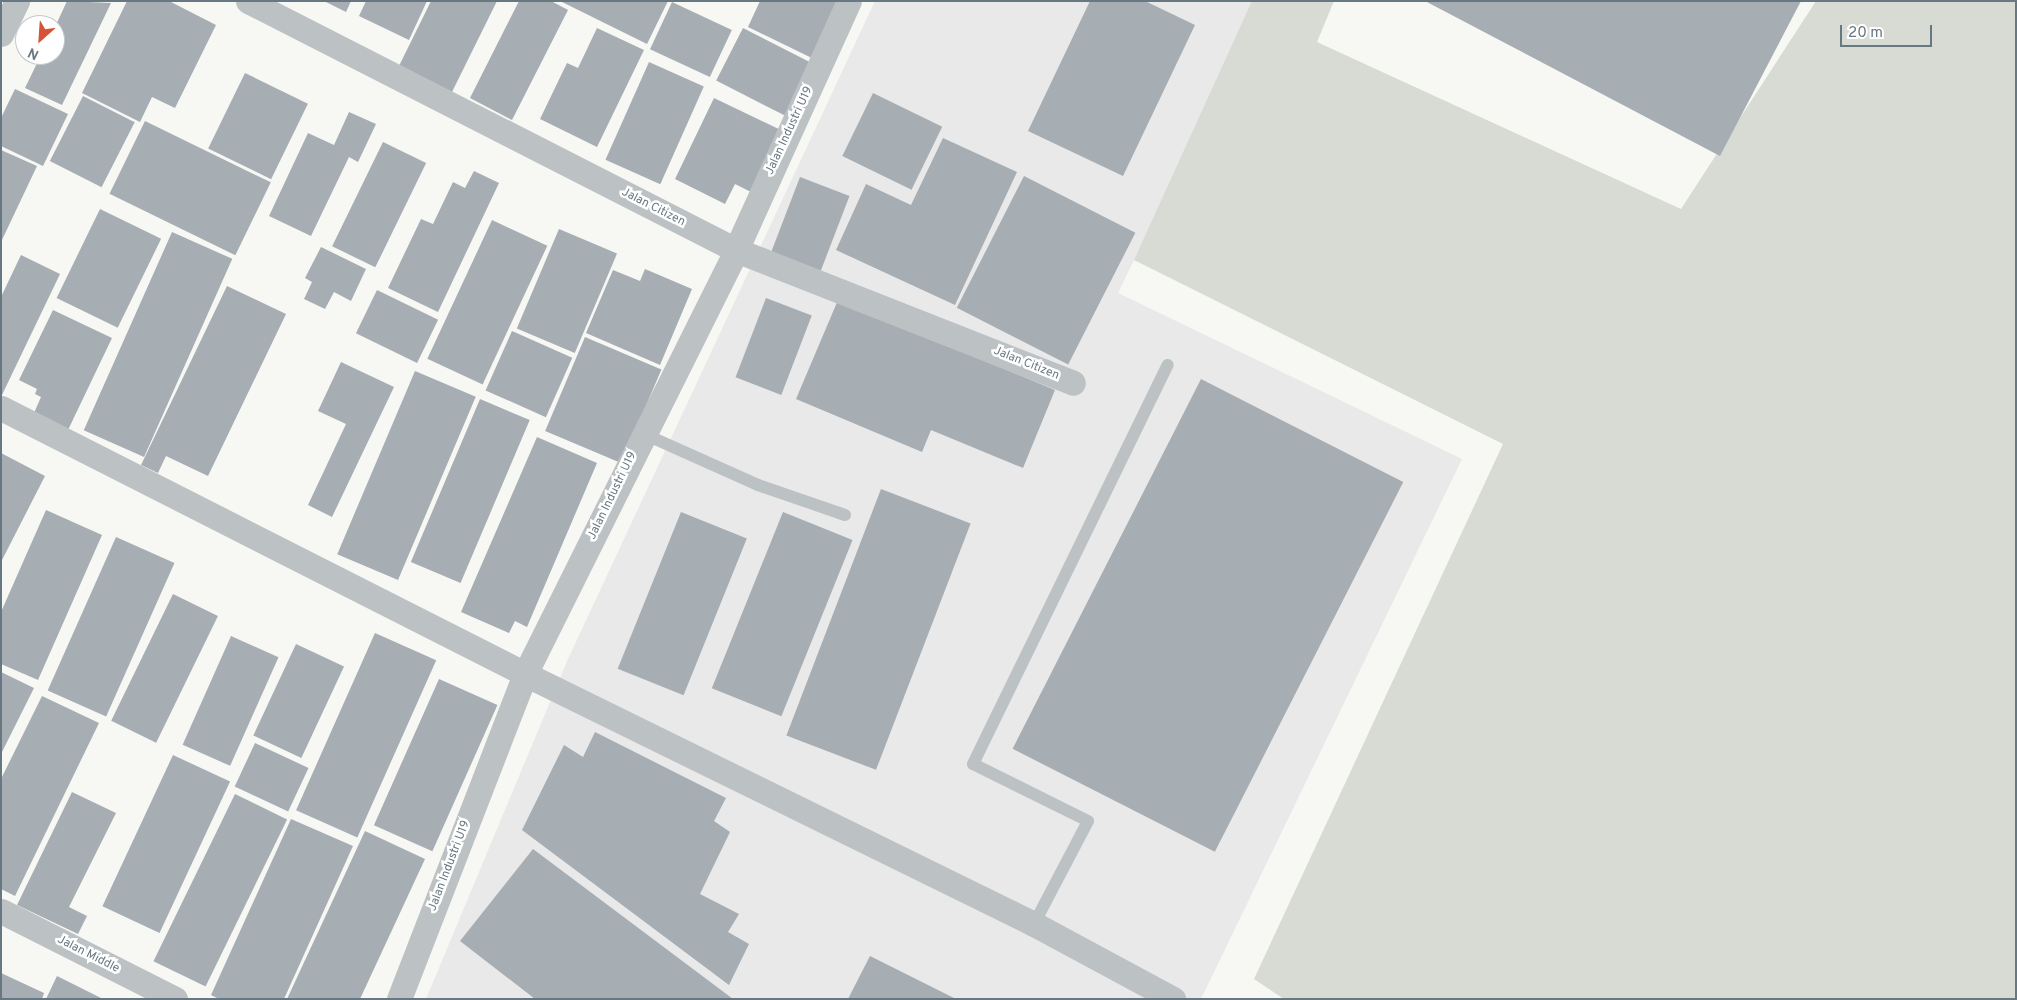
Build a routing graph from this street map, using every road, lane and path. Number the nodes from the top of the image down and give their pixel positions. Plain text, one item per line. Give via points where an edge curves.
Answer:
1 (17, 1) edge
2 (248, 1) edge
3 (849, 1) edge
4 (1, 34) edge
5 (736, 250) junction
6 (1168, 365) dead end
7 (1073, 383) dead end
8 (1, 408) edge
9 (644, 434) junction
10 (845, 515) dead end
11 (525, 674) junction
12 (1, 911) edge
13 (1034, 924) junction
14 (175, 999) edge
15 (399, 999) edge
16 (1173, 999) edge

1 - 4 street
2 - 5 street, Jalan Citizen
3 - 5 street, Jalan Industri U19
5 - 7 street, Jalan Citizen
5 - 9 street, Jalan Industri U19
6 - 13 lane via 973,764 1088,821
8 - 11 street
9 - 10 lane via 758,485
9 - 11 street, Jalan Industri U19
11 - 13 street
11 - 15 street, Jalan Industri U19
12 - 14 street, Jalan Middle
13 - 16 street

